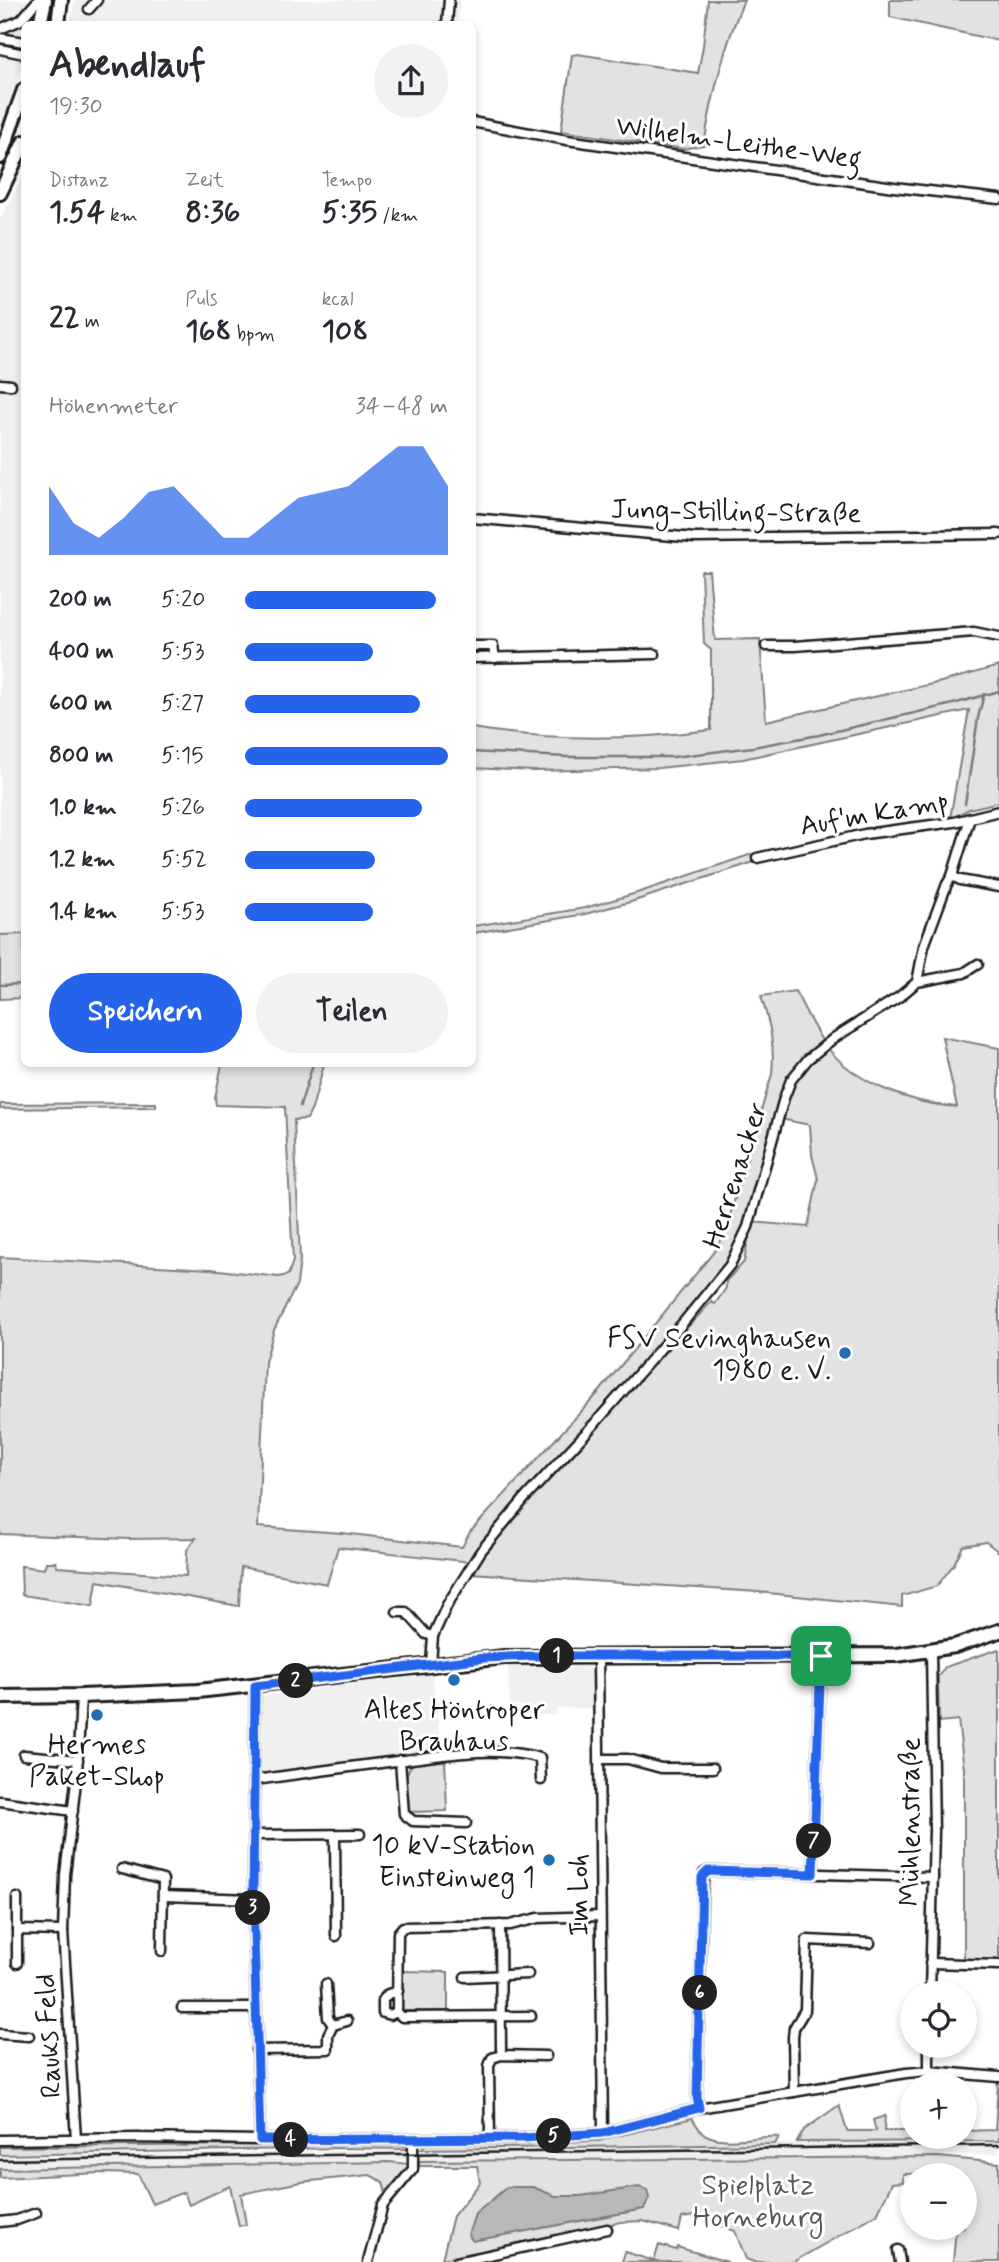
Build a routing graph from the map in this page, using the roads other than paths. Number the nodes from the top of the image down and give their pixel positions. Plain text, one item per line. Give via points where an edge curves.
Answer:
1 (38, 0) edge
2 (45, 0) edge
3 (61, 0) edge
4 (97, 0) edge
5 (449, 0) edge
6 (89, 9) dead end
7 (41, 21) edge
8 (58, 21) edge
9 (447, 21) edge
10 (0, 29) edge
11 (0, 38) edge
12 (21, 42) edge
13 (0, 49) edge
14 (21, 53) edge
15 (21, 98) edge
16 (476, 123) edge
17 (21, 148) edge
18 (0, 158) edge
19 (0, 193) edge
20 (999, 200) edge
21 (0, 383) edge
22 (11, 385) dead end
23 (476, 517) edge
24 (999, 534) edge
25 (999, 636) edge
26 (476, 646) edge
27 (766, 646) dead end
28 (655, 654) dead end
29 (476, 658) edge
30 (495, 658) junction
31 (999, 811) edge
32 (970, 818) junction
33 (757, 858) dead end
34 (952, 876) junction
35 (999, 887) edge
36 (978, 964) dead end
37 (917, 982) junction
38 (397, 1612) dead end
39 (999, 1631) edge
40 (433, 1636) junction
41 (931, 1651) junction
42 (597, 1656) junction
43 (821, 1656) junction
44 (431, 1664) junction
45 (255, 1686) junction
46 (81, 1696) junction
47 (0, 1697) edge
48 (24, 1755) dead end
49 (600, 1759) junction
50 (78, 1760) junction
51 (400, 1760) junction
52 (713, 1768) dead end
53 (255, 1780) junction
54 (541, 1780) dead end
55 (0, 1801) edge
56 (72, 1811) junction
57 (466, 1823) dead end
58 (360, 1834) dead end
59 (254, 1835) junction
60 (335, 1835) junction
61 (122, 1869) dead end
62 (813, 1874) junction
63 (933, 1877) junction
64 (163, 1896) junction
65 (17, 1898) dead end
66 (253, 1899) junction
67 (600, 1916) junction
68 (500, 1925) junction
69 (17, 1930) junction
70 (63, 1931) junction
71 (336, 1936) dead end
72 (870, 1943) dead end
73 (162, 1951) dead end
74 (930, 1962) junction
75 (17, 1963) dead end
76 (999, 1965) edge
77 (501, 1974) junction
78 (528, 1974) dead end
79 (465, 1977) dead end
80 (930, 1981) edge
81 (326, 1984) dead end
82 (398, 1991) junction
83 (182, 2008) dead end
84 (255, 2008) junction
85 (397, 2012) junction
86 (500, 2016) junction
87 (531, 2016) dead end
88 (347, 2021) dead end
89 (333, 2025) junction
90 (0, 2034) edge
91 (29, 2036) dead end
92 (501, 2049) dead end
93 (256, 2050) junction
94 (546, 2056) dead end
95 (929, 2058) edge
96 (929, 2071) junction
97 (999, 2077) edge
98 (794, 2092) junction
99 (699, 2108) junction
100 (603, 2133) junction
101 (413, 2138) junction
102 (490, 2138) junction
103 (76, 2139) junction
104 (0, 2140) edge
105 (260, 2140) junction
106 (36, 2213) dead end
107 (0, 2222) edge
108 (607, 2229) dead end
109 (898, 2250) dead end
110 (368, 2262) edge
111 (457, 2262) edge
112 (900, 2262) edge

1 - 10 street via 20,20
2 - 7 main road
3 - 8 main road
4 - 6 street
5 - 9 street
11 - 12 street
13 - 14 street
15 - 18 main road
16 - 20 street, Wilhelm-Leithe-Weg via 567,140
17 - 19 main road
21 - 22 street
23 - 24 street, Jung-Stilling-Straße via 695,538
25 - 27 street via 974,632
26 - 30 street via 493,646
28 - 30 street
29 - 30 street
31 - 32 street, Auf'm Kamp
32 - 33 street, Auf'm Kamp via 865,834
32 - 34 street
34 - 35 street
34 - 37 street via 924,946
36 - 37 street, Herrenacker via 964,973
37 - 40 street, Herrenacker via 834,1038 799,1069 786,1090 748,1227 730,1265 481,1551
38 - 40 street via 406,1612
39 - 41 main road
40 - 44 street, Herrenacker
41 - 43 main road
41 - 63 street, Mühlenstraße
42 - 43 main road
42 - 44 main road
42 - 49 street, Im Loh
43 - 62 street
44 - 45 main road
45 - 46 main road
45 - 53 street
46 - 47 main road
46 - 50 street, Rauks Feld
48 - 50 street
49 - 52 street via 628,1759 661,1768
49 - 67 street, Im Loh
50 - 56 street, Rauks Feld
51 - 53 street
51 - 54 street via 520,1752 540,1758
51 - 57 street via 404,1814 413,1821
53 - 59 street
55 - 56 street
56 - 70 street, Rauks Feld
58 - 60 street
59 - 60 street
59 - 66 street
60 - 71 street
61 - 64 street via 163,1880
62 - 63 street
62 - 99 street via 704,1873
63 - 74 street, Mühlenstraße
64 - 66 street
64 - 73 street
65 - 69 street, Rauks Feld
66 - 84 street
67 - 68 street via 538,1918
67 - 100 street, Im Loh
68 - 77 street
68 - 82 street via 403,1927 398,1933
69 - 70 street, Rauks Feld
69 - 75 street, Rauks Feld
70 - 103 street, Rauks Feld
72 - 98 street via 807,1940 805,2010 793,2037
74 - 76 street
74 - 80 street, Mühlenstraße
77 - 78 street
77 - 79 street
77 - 86 street
81 - 89 street via 328,2018
82 - 85 street
82 - 85 street via 383,2000 383,2013
83 - 84 street
84 - 93 street
85 - 86 street via 402,2017
86 - 87 street
86 - 92 street
88 - 89 street
89 - 93 street via 328,2049
90 - 91 street
93 - 105 street
94 - 102 street via 492,2058
95 - 96 street
96 - 97 street
96 - 98 street
98 - 99 street
99 - 100 street
100 - 102 street
101 - 102 street
101 - 105 street
101 - 110 street via 413,2169 383,2204
103 - 104 street
103 - 105 street
106 - 107 street
108 - 111 street
109 - 112 street

